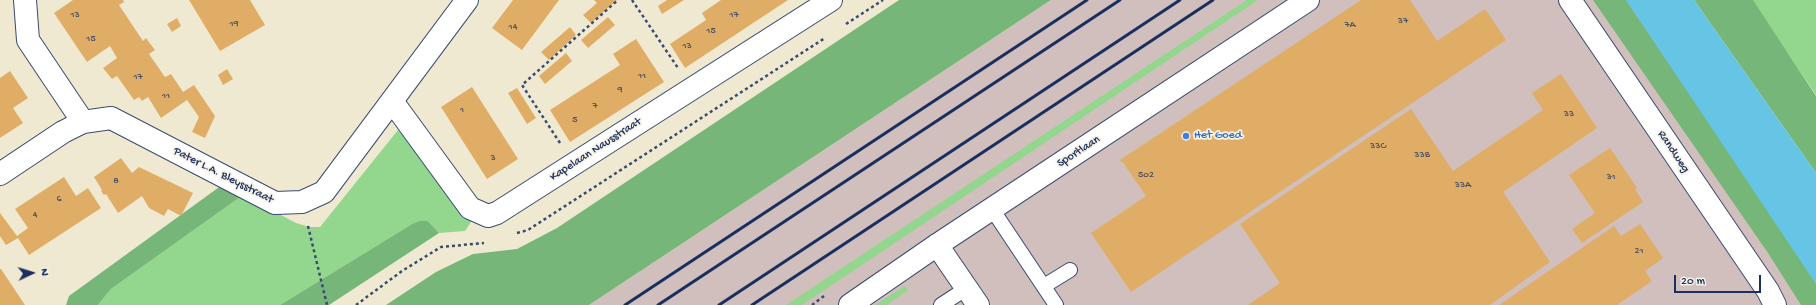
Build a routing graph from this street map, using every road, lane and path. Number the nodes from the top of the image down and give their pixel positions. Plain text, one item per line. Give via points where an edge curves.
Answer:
1 (25, 0) edge
2 (467, 0) edge
3 (618, 0) edge
4 (632, 0) edge
5 (831, 0) edge
6 (1308, 0) edge
7 (1570, 0) edge
8 (692, 88) junction
9 (392, 101) junction
10 (82, 122) junction
11 (573, 164) junction
12 (0, 174) edge
13 (302, 202) junction
14 (992, 209) junction
15 (937, 245) junction
16 (1070, 270) dead end
17 (1044, 286) junction
18 (972, 297) edge
19 (327, 305) edge
20 (850, 305) edge
21 (941, 305) edge
22 (1056, 305) edge
23 (1775, 305) edge

1 - 10 street via 28,40
2 - 9 street, Pater L.A. Bleysstraat
3 - 11 path via 522,85
4 - 8 path
5 - 8 street, Kapelaan Nausstraat
6 - 14 street, Sportlaan
7 - 23 street, Randweg via 1768,291
8 - 11 street, Kapelaan Nausstraat
9 - 11 street, Kapelaan Nausstraat via 470,208 488,216 497,213
9 - 13 street, Pater L.A. Bleysstraat via 324,192
10 - 12 street, Pater L.A. Bleysstraat
10 - 13 street, Pater L.A. Bleysstraat via 111,118 275,203
13 - 19 path
14 - 15 street, Sportlaan
14 - 17 lane
15 - 18 street
15 - 20 street, Sportlaan
16 - 17 lane
17 - 22 lane
18 - 21 lane

